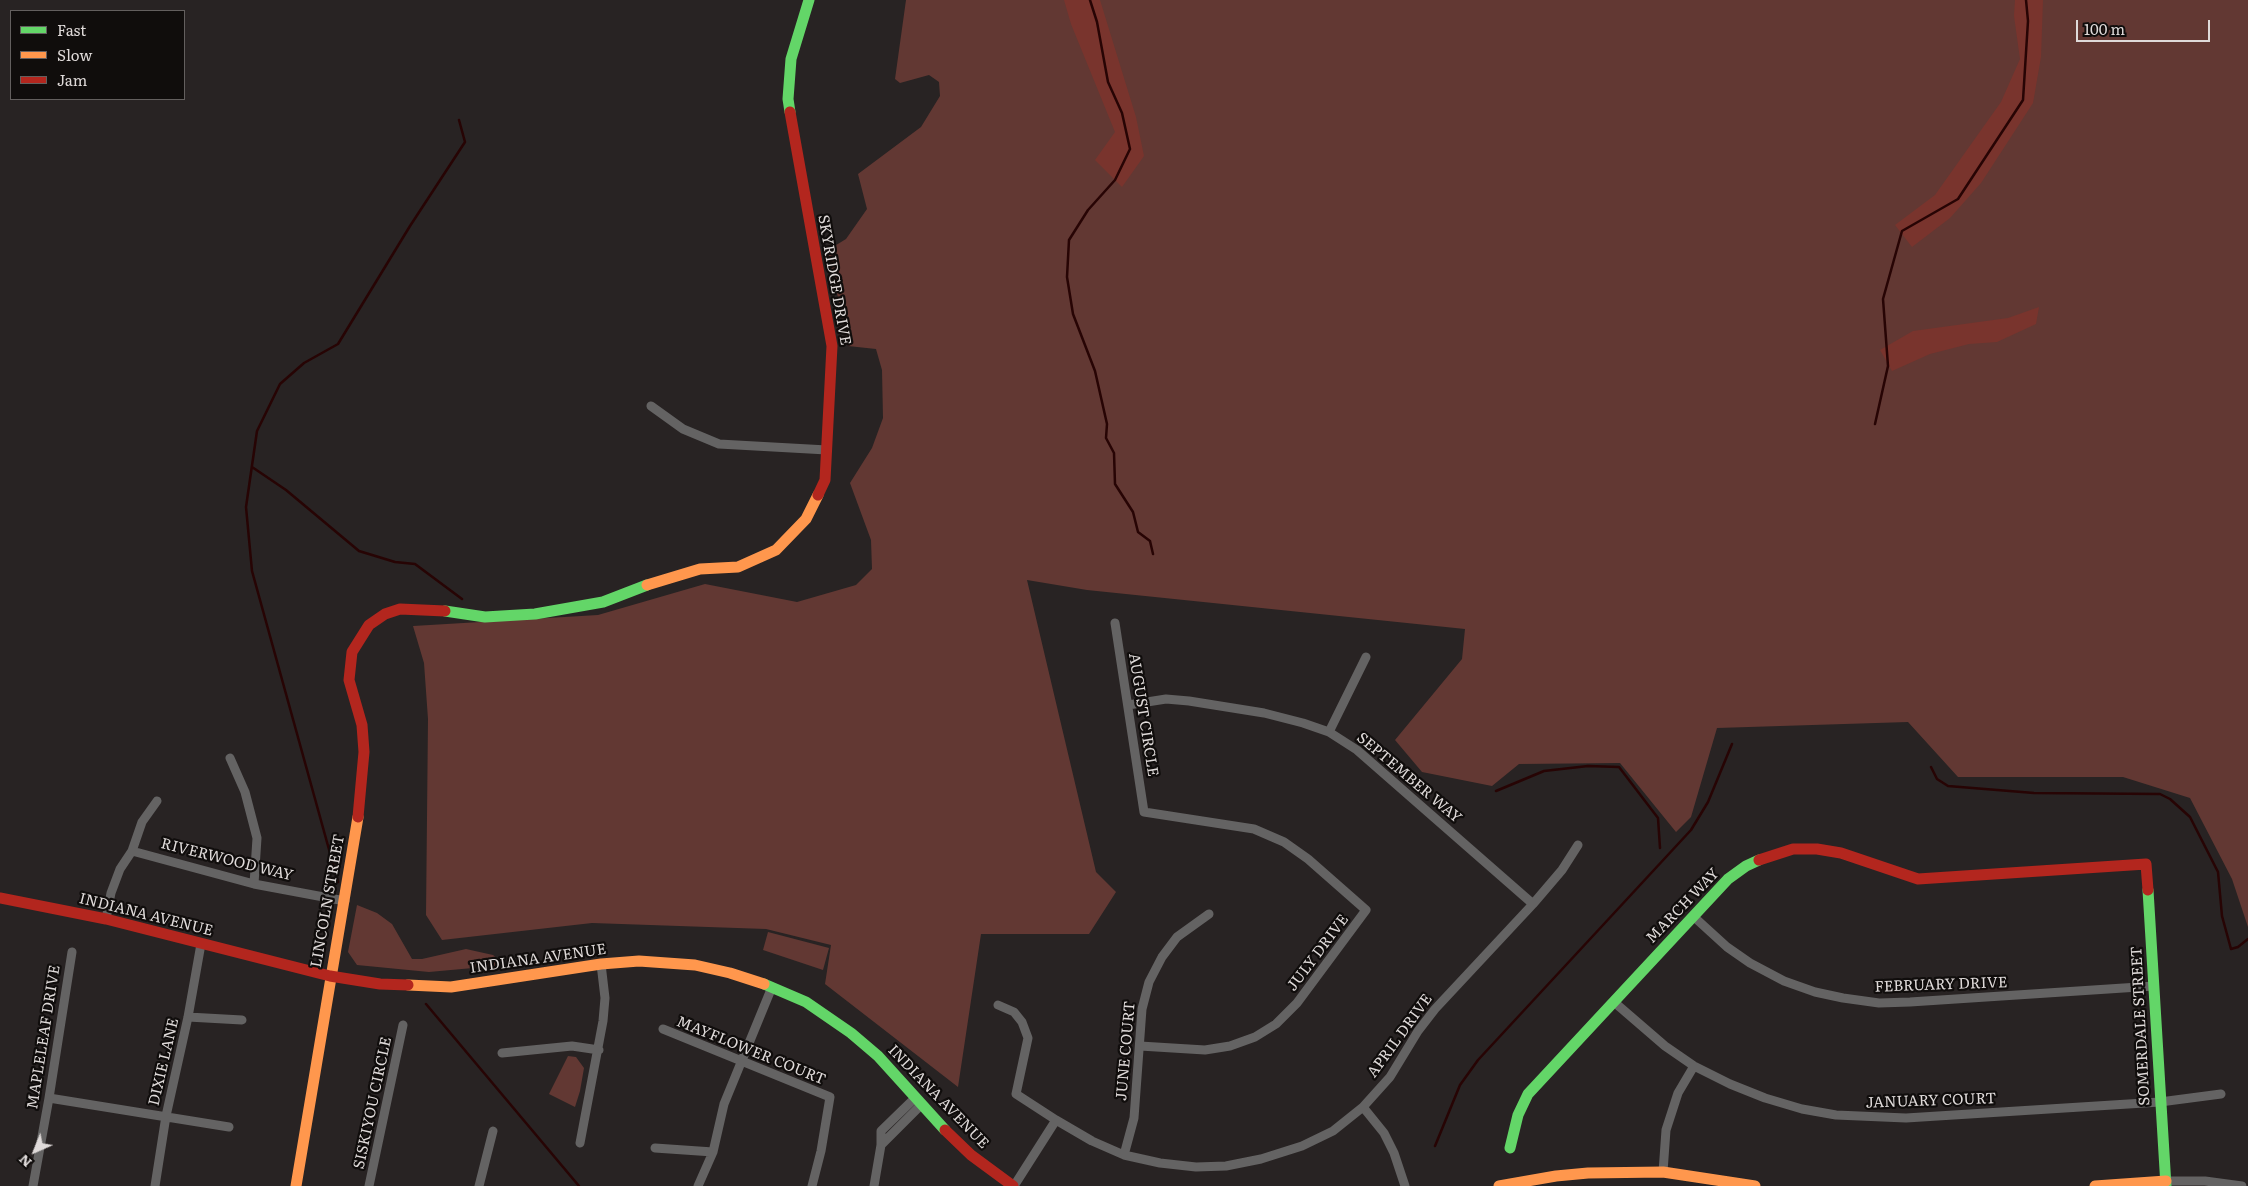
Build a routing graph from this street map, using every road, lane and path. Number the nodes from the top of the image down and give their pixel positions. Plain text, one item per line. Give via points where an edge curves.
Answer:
1 (809, 0) edge
2 (651, 406) dead end
3 (827, 450) junction
4 (1115, 623) dead end
5 (368, 625) joint
6 (1366, 657) dead end
7 (1128, 705) junction
8 (1329, 732) junction
9 (230, 758) dead end
10 (157, 801) dead end
11 (1144, 812) joint
12 (1578, 845) dead end
13 (132, 851) junction
14 (2146, 864) joint
15 (254, 884) junction
16 (0, 898) edge
17 (345, 901) junction
18 (1533, 904) junction
19 (1209, 914) dead end
20 (1693, 916) junction
21 (106, 919) junction
22 (201, 944) junction
23 (72, 952) dead end
24 (601, 964) junction
25 (330, 976) junction
26 (2154, 986) junction
27 (772, 987) junction
28 (1614, 1002) junction
29 (998, 1005) dead end
30 (188, 1017) junction
31 (242, 1020) dead end
32 (403, 1025) dead end
33 (663, 1029) dead end
34 (1140, 1046) junction
35 (599, 1050) junction
36 (502, 1053) dead end
37 (741, 1061) junction
38 (1694, 1066) junction
39 (2221, 1094) dead end
40 (49, 1098) junction
41 (919, 1101) junction
42 (2160, 1102) junction
43 (1364, 1107) junction
44 (166, 1116) junction
45 (1056, 1120) junction
46 (892, 1121) junction
47 (229, 1127) dead end
48 (898, 1128) junction
49 (493, 1131) dead end
50 (580, 1143) dead end
51 (881, 1146) junction
52 (655, 1148) dead end
53 (1510, 1148) dead end
54 (713, 1152) junction
55 (1124, 1155) junction
56 (1663, 1172) junction
57 (2166, 1183) edge
58 (32, 1186) edge
59 (155, 1186) edge
60 (296, 1186) edge
61 (369, 1186) edge
62 (479, 1186) edge
63 (698, 1186) edge
64 (812, 1186) edge
65 (874, 1186) edge
66 (1013, 1186) edge
67 (1405, 1186) edge
68 (1499, 1186) edge
69 (1755, 1186) edge
70 (2095, 1186) edge
71 (2242, 1186) edge

1 - 3 street, SKYRIDGE DRIVE via 790,59 788,99 832,346
2 - 3 street via 683,429 719,444
3 - 5 street, SKYRIDGE DRIVE via 825,480 806,519 776,550 738,566 700,569 603,602 534,614 485,617 448,611 400,609
4 - 7 street, AUGUST CIRCLE
5 - 17 street, LINCOLN STREET via 352,652 349,680 362,725 364,752
6 - 8 street
7 - 8 street, SEPTEMBER WAY via 1166,699 1189,701 1264,713
7 - 11 street, AUGUST CIRCLE
8 - 18 street, SEPTEMBER WAY via 1357,750
9 - 15 street via 245,792 257,838
10 - 13 street via 142,822
11 - 34 street, JULY DRIVE via 1254,829 1284,842 1366,910 1297,1004 1255,1038 1205,1050
12 - 18 street, APRIL DRIVE
13 - 15 street, RIVERWOOD WAY
13 - 21 street via 120,869
14 - 20 street, MARCH WAY via 1918,879 1841,853 1793,849 1746,866 1728,879
14 - 26 street, SOMERDALE STREET
15 - 17 street, RIVERWOOD WAY
16 - 21 street, INDIANA AVENUE
17 - 25 street, LINCOLN STREET
18 - 43 street, APRIL DRIVE via 1435,1009 1390,1077
19 - 34 street, JUNE COURT via 1177,937 1162,957 1149,982 1142,1009
20 - 26 street, FEBRUARY DRIVE via 1750,963 1784,981 1843,998 1879,1003 1910,1002
20 - 28 street, MARCH WAY
21 - 22 street, INDIANA AVENUE
22 - 25 street, INDIANA AVENUE
22 - 30 street, DIXIE LANE
23 - 40 street, MAPLELEAF DRIVE
24 - 25 street, INDIANA AVENUE via 451,987 380,984
24 - 27 street, INDIANA AVENUE via 639,961 695,965
24 - 35 street via 605,998
25 - 60 street, LINCOLN STREET
26 - 42 street, SOMERDALE STREET
27 - 37 street
27 - 41 street, INDIANA AVENUE via 806,1002 851,1033 878,1056
28 - 38 street, JANUARY COURT
28 - 53 street, MARCH WAY via 1528,1094 1518,1115
29 - 45 street, APRIL DRIVE via 1018,1017 1028,1038 1016,1094
30 - 31 street
30 - 44 street, DIXIE LANE
32 - 61 street, SISKIYOU CIRCLE
33 - 37 street, MAYFLOWER COURT
34 - 55 street, JUNE COURT via 1134,1118
35 - 36 street via 572,1046
35 - 50 street
37 - 54 street via 724,1104
37 - 64 street, MAYFLOWER COURT via 830,1097
38 - 42 street, JANUARY COURT via 1730,1084 1802,1109 1870,1118
38 - 56 street via 1678,1093 1666,1130
39 - 42 street, JANUARY COURT
40 - 44 street
40 - 58 street, MAPLELEAF DRIVE
41 - 46 street
41 - 48 street
41 - 66 street, INDIANA AVENUE via 971,1155
42 - 57 street, SOMERDALE STREET
43 - 55 street, APRIL DRIVE via 1332,1131 1302,1146 1226,1166 1160,1164
43 - 67 street via 1391,1146
44 - 47 street
44 - 59 street, DIXIE LANE
45 - 55 street, APRIL DRIVE
45 - 66 street
46 - 48 street
46 - 51 street via 881,1131
48 - 51 street
49 - 62 street
51 - 65 street
52 - 54 street
54 - 63 street
56 - 68 street via 1588,1173
56 - 69 street
57 - 70 street
57 - 71 street via 2205,1181

